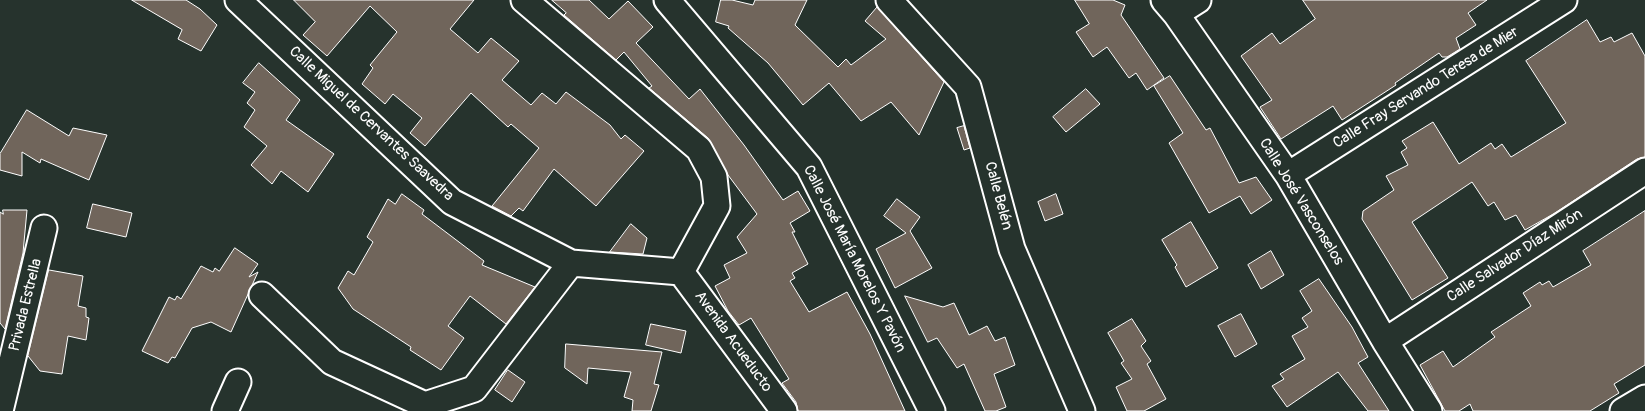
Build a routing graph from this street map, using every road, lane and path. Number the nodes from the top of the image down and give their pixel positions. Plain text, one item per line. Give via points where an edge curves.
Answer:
1 (238, 0) edge
2 (524, 0) edge
3 (667, 0) edge
4 (889, 0) edge
5 (1198, 0) edge
6 (1564, 0) edge
7 (1170, 7) edge
8 (1645, 171) edge
9 (1288, 175) junction
10 (44, 228) dead end
11 (571, 263) junction
12 (681, 272) junction
13 (262, 295) dead end
14 (1385, 341) junction
15 (238, 382) dead end
16 (1645, 398) edge
17 (0, 411) edge
18 (225, 411) edge
19 (784, 411) edge
20 (932, 411) edge
21 (1082, 411) edge
22 (1429, 411) edge
23 (1623, 411) edge

1 - 11 street, Calle Miguel de Cervantes Saavedra via 452,202
2 - 12 street via 699,149 714,177 717,206
3 - 20 street, Calle José María Morelos Y Pavón via 809,167
4 - 21 street, Calle Belén via 968,87 1012,249
5 - 7 street
6 - 9 street, Calle Fray Servando Teresa de Mier
7 - 9 street, Calle José Vasconselos
8 - 14 street, Calle Salvador Díaz Mirón
9 - 14 street, Calle José Vasconselos
10 - 17 street, Privada Estrella
11 - 12 street, Calle Miguel de Cervantes Saavedra
11 - 13 street via 474,389 425,405 332,362
12 - 19 street, Avenida Acueducto
14 - 22 street, Calle José Vasconselos
15 - 18 street
16 - 23 street

